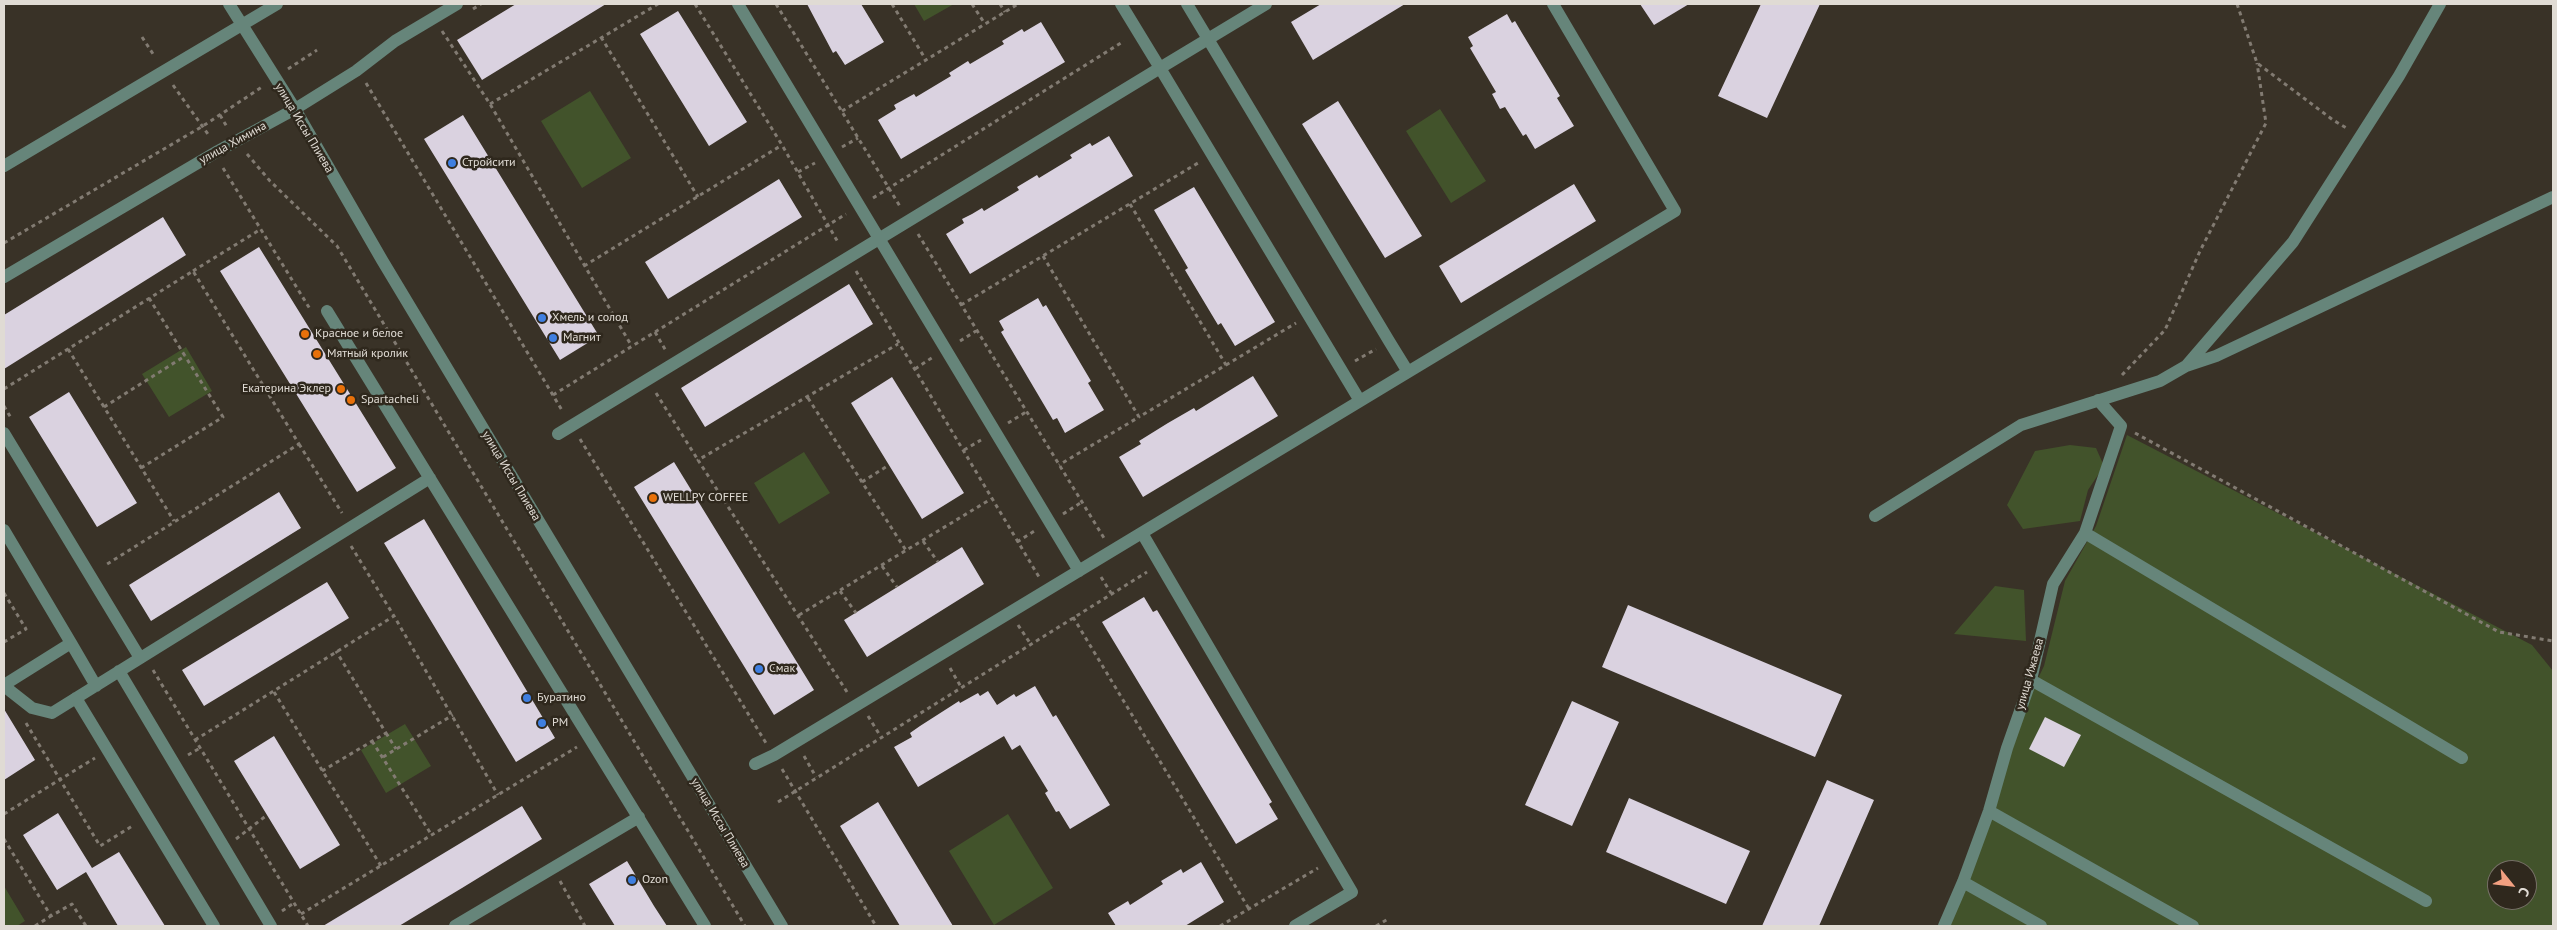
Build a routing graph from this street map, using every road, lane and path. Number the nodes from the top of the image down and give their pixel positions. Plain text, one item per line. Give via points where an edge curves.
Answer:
1 (228, 4) edge
2 (277, 4) edge
3 (457, 4) edge
4 (658, 4) edge
5 (695, 4) edge
6 (738, 4) edge
7 (776, 4) edge
8 (892, 4) edge
9 (972, 4) edge
10 (1000, 4) edge
11 (1018, 4) edge
12 (1121, 4) edge
13 (1187, 4) edge
14 (1266, 4) edge
15 (1553, 4) edge
16 (2237, 4) edge
17 (2440, 4) edge
18 (1005, 12) junction
19 (985, 24) junction
20 (241, 25) junction
21 (440, 29) dead end
22 (1138, 32) junction
23 (142, 37) dead end
24 (600, 38) junction
25 (1208, 39) junction
26 (926, 60) junction
27 (2257, 62) junction
28 (1160, 68) junction
29 (164, 72) junction
30 (356, 72) junction
31 (490, 104) junction
32 (295, 109) junction
33 (842, 111) junction
34 (195, 116) dead end
35 (2361, 136) junction
36 (236, 141) junction
37 (782, 145) junction
38 (1212, 155) junction
39 (4, 166) edge
40 (889, 188) junction
41 (698, 197) junction
42 (2553, 197) edge
43 (1130, 204) junction
44 (860, 206) junction
45 (909, 220) junction
46 (829, 225) junction
47 (261, 229) dead end
48 (879, 238) junction
49 (4, 243) edge
50 (1043, 256) junction
51 (847, 258) junction
52 (584, 266) junction
53 (193, 271) junction
54 (4, 277) edge
55 (149, 298) junction
56 (961, 305) junction
57 (327, 312) dead end
58 (1308, 316) junction
59 (1389, 341) junction
60 (898, 344) junction
61 (631, 345) junction
62 (68, 349) junction
63 (185, 356) junction
64 (1226, 365) junction
65 (2186, 366) junction
66 (1341, 370) junction
67 (1408, 372) junction
68 (2118, 379) dead end
69 (653, 387) dead end
70 (4, 388) edge
71 (553, 395) junction
72 (808, 398) junction
73 (2098, 400) junction
74 (1360, 401) junction
75 (104, 407) junction
76 (1139, 417) junction
77 (572, 426) junction
78 (2121, 426) junction
79 (4, 433) edge
80 (558, 434) dead end
81 (299, 444) junction
82 (698, 460) junction
83 (889, 465) dead end
84 (1059, 465) junction
85 (141, 468) junction
86 (430, 478) junction
87 (862, 482) junction
88 (991, 499) junction
89 (1875, 516) dead end
90 (174, 521) junction
91 (1049, 522) junction
92 (4, 530) edge
93 (347, 530) junction
94 (1142, 533) junction
95 (2085, 533) junction
96 (924, 541) junction
97 (1017, 542) junction
98 (1112, 551) junction
99 (907, 552) junction
100 (938, 562) dead end
101 (1161, 564) junction
102 (882, 566) junction
103 (97, 570) dead end
104 (1079, 571) junction
105 (1039, 577) dead end
106 (897, 587) dead end
107 (840, 590) junction
108 (4, 593) edge
109 (856, 613) dead end
110 (798, 615) junction
111 (394, 616) junction
112 (1072, 617) junction
113 (2553, 641) edge
114 (4, 642) edge
115 (71, 643) junction
116 (336, 651) junction
117 (941, 654) junction
118 (140, 658) junction
119 (119, 671) junction
120 (2031, 680) junction
121 (4, 686) edge
122 (96, 686) junction
123 (962, 687) junction
124 (274, 692) junction
125 (847, 693) dead end
126 (76, 698) junction
127 (860, 703) junction
128 (453, 715) junction
129 (22, 717) dead end
130 (386, 732) junction
131 (881, 737) junction
132 (196, 740) dead end
133 (372, 741) junction
134 (578, 746) dead end
135 (396, 749) junction
136 (107, 750) junction
137 (774, 756) junction
138 (383, 757) junction
139 (2462, 758) dead end
140 (755, 764) dead end
141 (322, 771) junction
142 (60, 779) junction
143 (795, 790) junction
144 (498, 795) junction
145 (778, 802) dead end
146 (1989, 811) junction
147 (4, 814) edge
148 (267, 815) dead end
149 (639, 817) junction
150 (139, 834) dead end
151 (430, 834) junction
152 (4, 839) edge
153 (223, 847) junction
154 (1333, 859) junction
155 (381, 866) junction
156 (553, 868) junction
157 (1963, 882) junction
158 (2426, 901) dead end
159 (1249, 909) junction
160 (301, 914) dead end
161 (51, 916) junction
162 (1388, 919) dead end
163 (35, 926) edge
164 (86, 926) edge
165 (214, 926) edge
166 (271, 926) edge
167 (455, 926) edge
168 (585, 926) edge
169 (705, 926) edge
170 (745, 926) edge
171 (782, 926) edge
172 (876, 926) edge
173 (1220, 926) edge
174 (1295, 926) edge
175 (1376, 926) edge
176 (1944, 926) edge
177 (2040, 926) edge
178 (2193, 926) edge

1 - 20 street, улица Иссы Плиева
2 - 20 street
3 - 30 street, улица Химина via 395,41
4 - 24 path
5 - 37 path
6 - 44 street
7 - 33 path
8 - 26 path
9 - 19 path
10 - 18 path
11 - 18 path
12 - 22 street
13 - 25 street
14 - 25 street
15 - 67 street via 1674,211
16 - 27 path
17 - 35 street
18 - 19 path
19 - 26 path
20 - 29 street
20 - 32 street, улица Иссы Плиева
21 - 31 path
22 - 28 street
22 - 40 path
23 - 29 path
24 - 31 path
24 - 41 path
25 - 28 street
25 - 59 street
26 - 33 path
27 - 35 path via 2333,120
27 - 68 path via 2266,124 2200,251 2165,330
28 - 38 street
28 - 45 street
29 - 34 path
29 - 39 street
30 - 32 street, улица Химина
30 - 71 path via 366,82
31 - 52 path
32 - 36 street, улица Химина
32 - 171 street, улица Иссы Плиева via 386,268
33 - 40 path
35 - 65 street via 2293,242
36 - 49 path via 220,115
36 - 54 street, улица Химина
36 - 170 path via 270,182 337,246
37 - 41 path
37 - 46 path
38 - 43 path
38 - 58 street
40 - 44 path
40 - 45 path
41 - 52 path
42 - 65 street via 2225,352
43 - 50 path
43 - 64 path
44 - 46 path
44 - 48 street
45 - 48 street
45 - 56 path
46 - 51 path
46 - 61 path
47 - 53 path
48 - 51 street
48 - 91 street
50 - 56 path
50 - 76 path
51 - 60 path
51 - 77 street
52 - 61 path
53 - 55 path
53 - 81 path
55 - 62 path
55 - 63 path
56 - 84 path
57 - 86 street
58 - 64 path
58 - 66 street
59 - 66 path
59 - 67 street
60 - 72 path
60 - 88 path
61 - 71 path
62 - 70 path
62 - 75 path
63 - 75 path
63 - 85 path via 223,418
64 - 76 path
65 - 73 street via 2160,381
66 - 74 street
67 - 74 street
69 - 82 path
71 - 77 path
72 - 82 path
72 - 87 path
73 - 78 street
73 - 89 street via 2021,425
74 - 94 street
75 - 85 path
76 - 84 path
77 - 80 street
77 - 137 path
78 - 95 street, улица Ижаева
78 - 113 path via 2499,632
79 - 118 street
81 - 90 path
81 - 93 path
82 - 110 path
83 - 87 path
84 - 98 path
85 - 90 path
86 - 93 street
86 - 149 street
87 - 99 path
88 - 96 path
88 - 97 path
90 - 103 path
91 - 97 path
91 - 104 street
92 - 115 street
93 - 111 path
93 - 118 street
94 - 98 street
94 - 101 street
95 - 120 street, улица Ижаева via 2053,584
95 - 139 street
96 - 99 path
96 - 100 path
97 - 105 path
98 - 104 street
99 - 102 path
101 - 112 path
101 - 154 street
102 - 106 path
102 - 107 path
104 - 117 street
107 - 109 path
107 - 110 path
108 - 114 path via 26,629
110 - 125 path
111 - 116 path
111 - 128 path
112 - 123 path
112 - 159 path
115 - 121 street
115 - 122 street
116 - 124 path
116 - 130 path
117 - 123 path
117 - 127 street
118 - 119 street
119 - 122 street
119 - 153 street
120 - 146 street, улица Ижаева
120 - 158 street
121 - 126 street via 32,708 52,713
122 - 126 street
123 - 131 path
124 - 132 path
124 - 141 path
126 - 136 street
127 - 131 path
127 - 137 street
128 - 135 path
128 - 144 path
129 - 142 path
130 - 133 path
130 - 135 path
131 - 143 path
133 - 138 path
133 - 141 path
134 - 144 path
135 - 138 path
136 - 142 path
136 - 165 street
137 - 140 street
137 - 143 path
138 - 151 path
141 - 155 path
142 - 147 path
142 - 150 path via 100,846 134,825
143 - 145 path
143 - 172 path
144 - 151 path
146 - 157 street, улица Ижаева
146 - 178 street
148 - 153 path
149 - 156 street
149 - 169 street
151 - 155 path
152 - 161 path
153 - 166 street
154 - 159 path
154 - 174 street via 1352,892
155 - 160 path
156 - 167 street
156 - 168 path
157 - 176 street, улица Ижаева
157 - 177 street
159 - 173 path
161 - 163 path
161 - 164 path via 72,904
162 - 175 path

